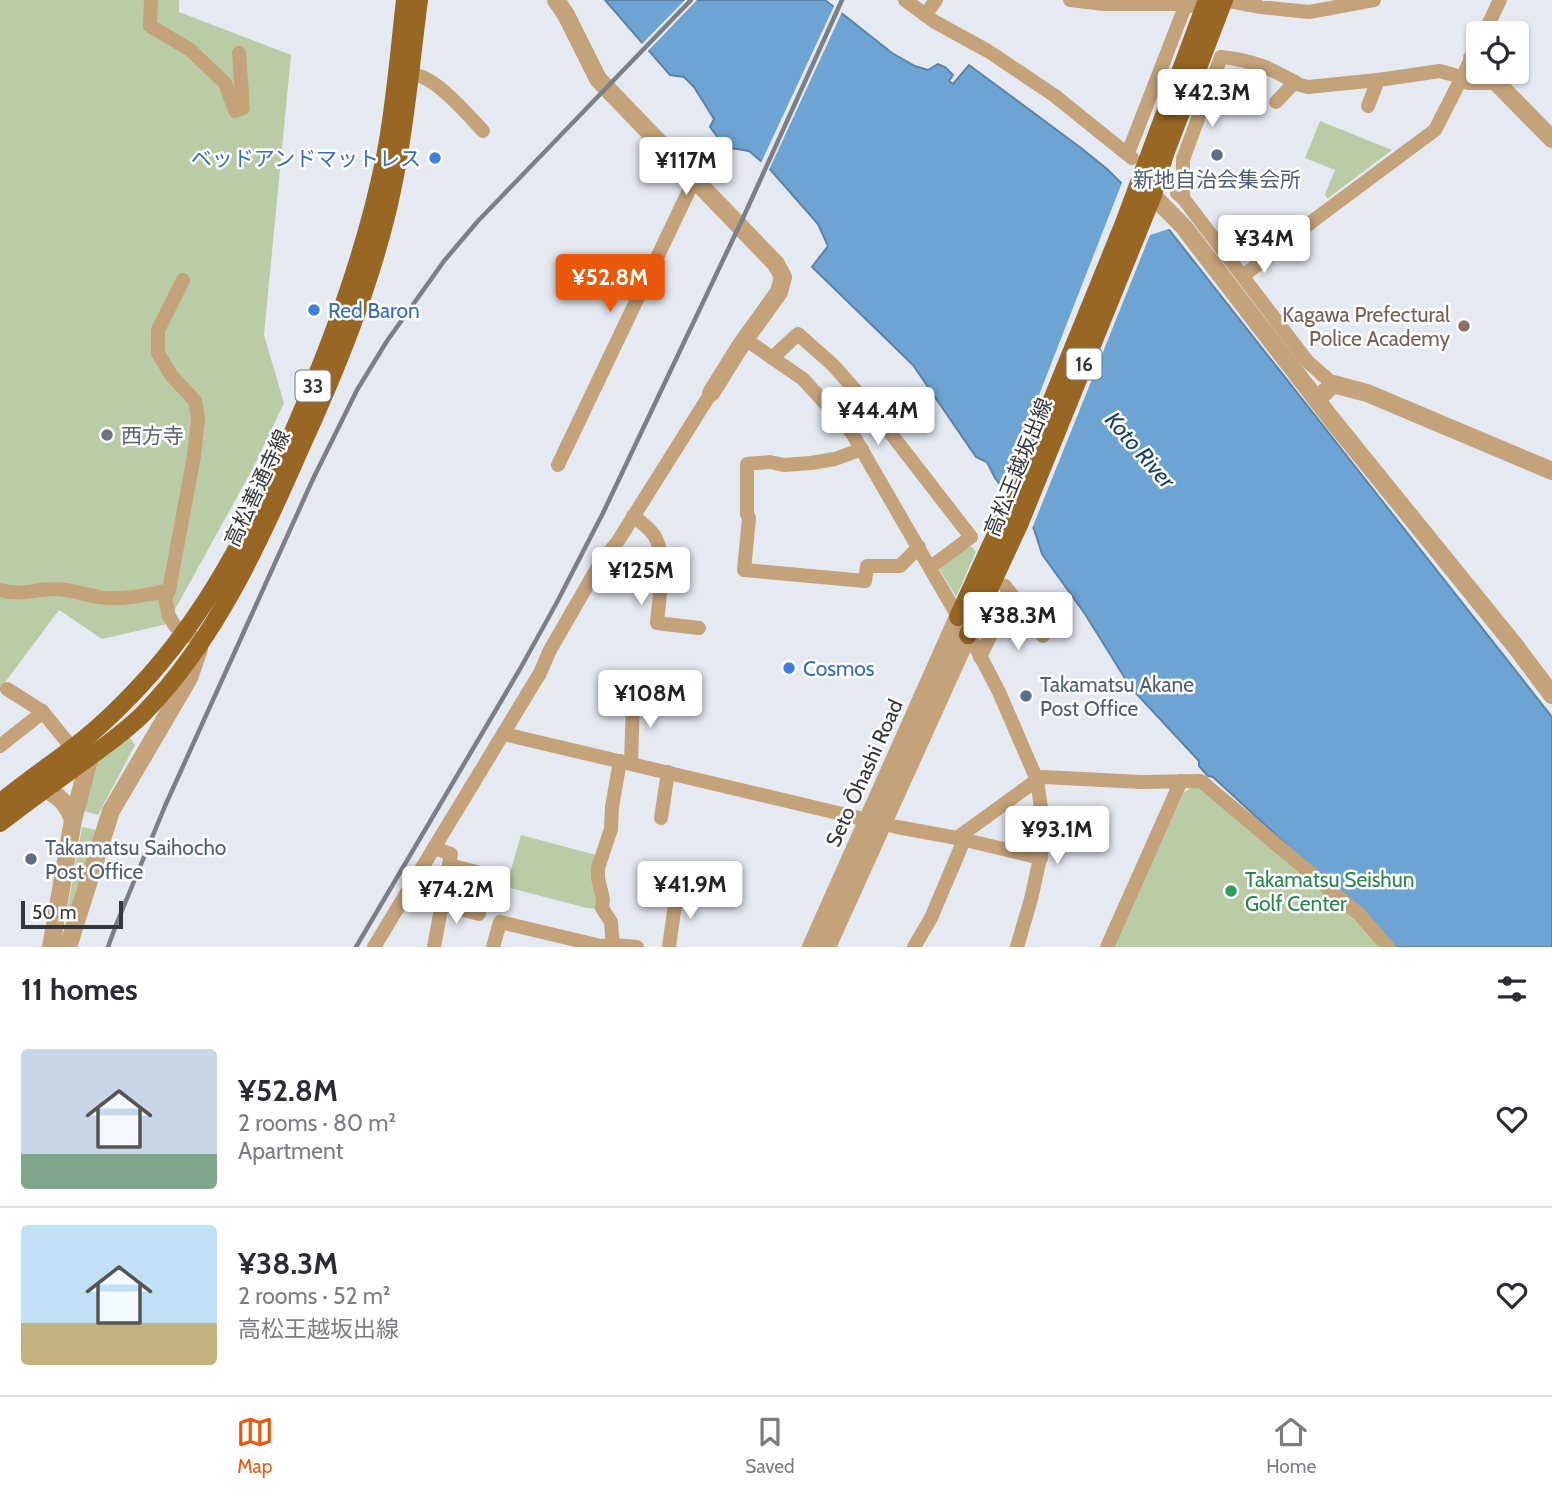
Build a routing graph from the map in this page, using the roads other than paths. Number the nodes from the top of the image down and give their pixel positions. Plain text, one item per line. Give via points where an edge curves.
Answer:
1 (151, 0) edge
2 (405, 0) edge
3 (419, 0) edge
4 (556, 0) edge
5 (905, 0) edge
6 (936, 0) edge
7 (1070, 0) edge
8 (1374, 0) edge
9 (1500, 0) edge
10 (1162, 1) edge
11 (1186, 4) junction
12 (1215, 5) edge
13 (1308, 6) edge
14 (925, 15) junction
15 (1490, 21) edge
16 (239, 53) dead end
17 (1466, 73) edge
18 (410, 75) junction
19 (1378, 80) junction
20 (1462, 80) junction
21 (1295, 82) junction
22 (1466, 82) edge
23 (1499, 84) edge
24 (1276, 102) dead end
25 (1368, 106) dead end
26 (483, 131) dead end
27 (1552, 139) edge
28 (695, 178) junction
29 (1144, 192) junction
30 (1243, 276) junction
31 (183, 280) dead end
32 (745, 339) junction
33 (772, 358) junction
34 (1333, 384) junction
35 (711, 393) joint
36 (1318, 399) junction
37 (862, 449) junction
38 (558, 465) dead end
39 (1552, 471) edge
40 (633, 516) junction
41 (919, 547) junction
42 (930, 566) junction
43 (0, 590) edge
44 (169, 590) junction
45 (958, 617) junction
46 (1032, 623) junction
47 (996, 625) junction
48 (699, 628) dead end
49 (185, 631) junction
50 (968, 635) junction
51 (1043, 636) dead end
52 (201, 642) junction
53 (980, 657) junction
54 (7, 689) dead end
55 (1552, 695) edge
56 (675, 704) dead end
57 (43, 712) junction
58 (105, 722) junction
59 (503, 734) junction
60 (0, 746) edge
61 (72, 748) junction
62 (89, 757) junction
63 (625, 762) junction
64 (668, 772) junction
65 (1037, 780) junction
66 (1181, 781) junction
67 (45, 789) junction
68 (0, 803) edge
69 (660, 818) dead end
70 (73, 820) junction
71 (876, 821) junction
72 (0, 823) edge
73 (960, 839) junction
74 (434, 848) junction
75 (1041, 858) junction
76 (449, 865) junction
77 (488, 875) dead end
78 (677, 890) dead end
79 (442, 904) junction
80 (479, 914) dead end
81 (567, 943) edge
82 (613, 945) junction
83 (51, 947) edge
84 (68, 947) edge
85 (374, 947) edge
86 (434, 947) edge
87 (493, 947) edge
88 (637, 947) edge
89 (669, 947) edge
90 (811, 947) edge
91 (827, 947) edge
92 (914, 947) edge
93 (1017, 947) edge
94 (1107, 947) edge
95 (1388, 947) edge

1 - 16 street via 150,26 189,49 225,83 235,111 243,108
2 - 49 main road, 高松善通寺線 / 33 via 385,155 348,296 255,516
3 - 18 main road, 高松善通寺線 / 33
4 - 28 street via 598,79
5 - 14 street
6 - 14 street
7 - 10 street via 1104,4
8 - 13 street
9 - 15 street
10 - 11 street
11 - 12 street
11 - 14 street via 1130,156 1055,96
12 - 13 street via 1281,10
12 - 29 main road, 高松王越坂出線 / 16
17 - 20 street
18 - 26 street via 417,74 439,87
18 - 52 main road, 高松善通寺線 / 33 via 388,208 357,311 268,522
19 - 20 street via 1440,71
19 - 21 street via 1307,87
19 - 25 street
20 - 22 street
20 - 30 street via 1435,130
21 - 24 street
21 - 30 street via 1259,64 1221,57 1182,159 1179,194
23 - 27 street
28 - 32 street via 783,277 779,292
28 - 38 street
29 - 36 street via 1182,226
29 - 45 main road, 高松王越坂出線 / 16
29 - 50 main road, 高松王越坂出線 / 16 via 1019,525
30 - 34 street via 1307,361
31 - 44 street via 158,330 158,353 195,401 198,418
32 - 33 street
32 - 35 street
33 - 37 street via 803,379
33 - 42 street via 798,334 833,365 974,540
34 - 36 street
34 - 39 street
35 - 40 street
36 - 55 street
37 - 41 street
37 - 41 street via 811,463 747,464 749,518 744,570 865,581 867,566 900,566
40 - 48 street via 656,537 662,566 657,623
40 - 59 street via 599,565
41 - 42 street
42 - 45 street
43 - 44 street via 57,589 101,598 148,596
44 - 49 street via 165,598 169,616
45 - 50 street
45 - 71 street, Seto Ōhashi Road
46 - 47 street via 1018,635
46 - 47 street via 1008,590
46 - 51 street
47 - 53 street
49 - 52 street
49 - 58 main road, 高松善通寺線 / 33
50 - 53 street
50 - 71 street, Seto Ōhashi Road
52 - 62 main road, 高松善通寺線 / 33 via 143,715
52 - 84 street via 189,678 111,811
53 - 65 street
54 - 57 street
56 - 63 street via 634,702
57 - 60 street
57 - 61 street
58 - 61 main road, 高松善通寺線 / 33
58 - 62 street
59 - 63 street
59 - 74 street
61 - 68 main road, 高松善通寺線 / 33
62 - 67 main road, 高松善通寺線 / 33
62 - 70 street
63 - 64 street
63 - 82 street via 598,868 602,908 611,922
64 - 69 street
64 - 71 street
65 - 66 street
65 - 73 street
65 - 75 street via 1045,836
66 - 94 street
66 - 95 street via 1201,781 1359,914
67 - 70 street via 62,799
67 - 72 main road, 高松善通寺線 / 33
70 - 83 street
71 - 73 street
71 - 90 street, Seto Ōhashi Road
71 - 91 street, Seto Ōhashi Road
73 - 75 street
73 - 92 street via 931,918
74 - 76 street via 451,855
74 - 85 street
75 - 93 street
76 - 77 street
76 - 79 street
78 - 89 street
79 - 80 street
79 - 86 street
81 - 82 street
81 - 87 street via 500,922
82 - 88 street

